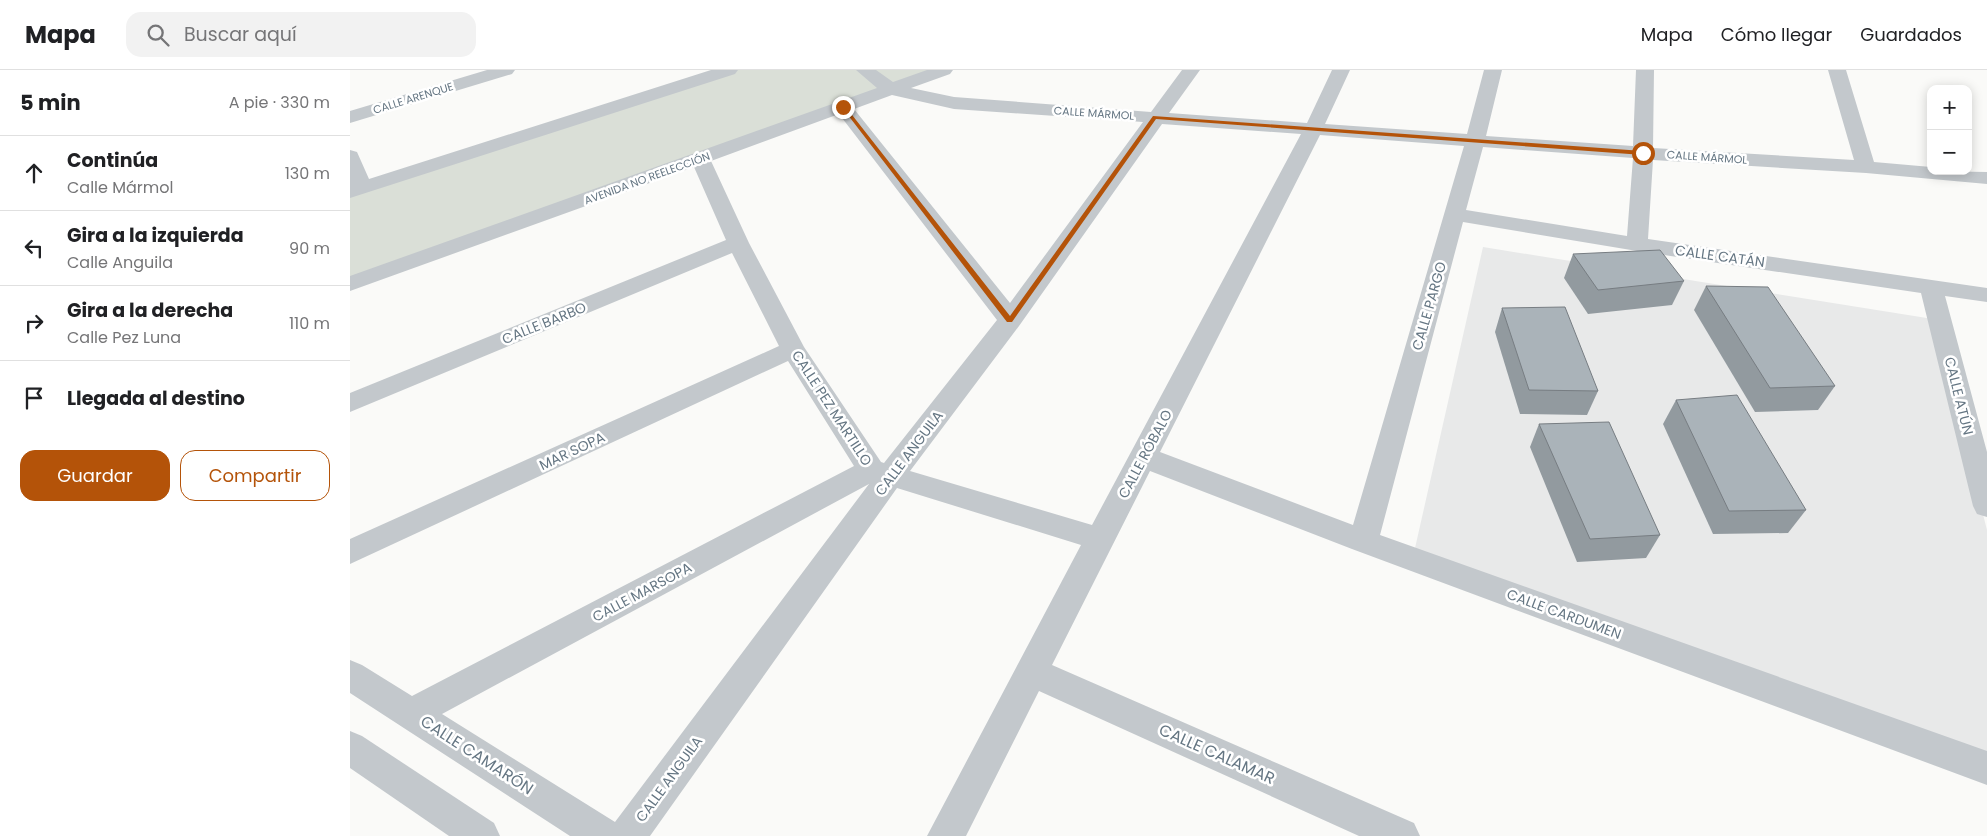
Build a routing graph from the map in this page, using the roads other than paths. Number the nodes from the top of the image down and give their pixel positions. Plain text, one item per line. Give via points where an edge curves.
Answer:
1 (462, 70) edge
2 (506, 70) edge
3 (729, 70) edge
4 (865, 70) edge
5 (944, 70) edge
6 (1191, 70) edge
7 (1341, 70) edge
8 (1493, 70) edge
9 (1645, 70) edge
10 (1836, 70) edge
11 (890, 89) junction
12 (350, 102) edge
13 (843, 107) junction
14 (350, 117) edge
15 (1155, 118) junction
16 (1314, 128) junction
17 (1476, 140) junction
18 (1643, 153) junction
19 (350, 156) edge
20 (700, 159) junction
21 (1866, 167) junction
22 (1987, 178) edge
23 (356, 190) edge
24 (1454, 214) junction
25 (738, 243) junction
26 (1638, 244) junction
27 (350, 284) edge
28 (1930, 286) junction
29 (1987, 295) edge
30 (1010, 320) junction
31 (793, 349) junction
32 (350, 403) edge
33 (1143, 457) junction
34 (881, 473) junction
35 (1987, 506) edge
36 (1100, 539) junction
37 (1363, 541) junction
38 (350, 552) edge
39 (1033, 672) junction
40 (350, 675) edge
41 (412, 713) junction
42 (350, 748) edge
43 (1987, 768) edge
44 (481, 836) edge
45 (603, 836) edge
46 (628, 836) edge
47 (946, 836) edge
48 (1401, 836) edge

1 - 12 street, CALLE ARENQUE
2 - 14 street, CALLE ARENQUE
3 - 23 street
4 - 11 street
5 - 11 street, AVENIDA NO REELECCIÓN
6 - 15 street, CALLE ANGUILA
7 - 16 street, CALLE RÓBALO
8 - 17 street, CALLE PARGO
9 - 18 street
10 - 21 street
11 - 13 street, AVENIDA NO REELECCIÓN
11 - 15 street, CALLE MÁRMOL via 954,103
13 - 20 street, AVENIDA NO REELECCIÓN
13 - 30 street
15 - 16 street, CALLE MÁRMOL
15 - 30 street, CALLE ANGUILA
16 - 17 street, CALLE MÁRMOL
16 - 33 street, CALLE RÓBALO
17 - 18 street, CALLE MÁRMOL
17 - 24 street, CALLE PARGO
18 - 21 street, CALLE MÁRMOL
18 - 26 street
19 - 23 street
20 - 25 street, CALLE PEZ MARTILLO
20 - 27 street, AVENIDA NO REELECCIÓN
21 - 22 street, CALLE MÁRMOL
24 - 26 street, CALLE CATÁN
24 - 37 street, CALLE PARGO
25 - 31 street, CALLE PEZ MARTILLO
25 - 32 street, CALLE BARBO
26 - 28 street, CALLE CATÁN
28 - 29 street, CALLE CATÁN
28 - 35 street, CALLE ATÚN
30 - 34 street, CALLE ANGUILA
31 - 34 street, CALLE PEZ MARTILLO
31 - 38 street, MAR SOPA
33 - 36 street, CALLE RÓBALO
33 - 37 street, CALLE CARDUMEN
34 - 36 street
34 - 41 street, CALLE MARSOPA
34 - 46 street, CALLE ANGUILA
36 - 39 street, CALLE RÓBALO
37 - 43 street, CALLE CARDUMEN
39 - 47 street, CALLE RÓBALO
39 - 48 street, CALLE CALAMAR
40 - 41 street, CALLE CAMARÓN
41 - 45 street, CALLE CAMARÓN
42 - 44 street

